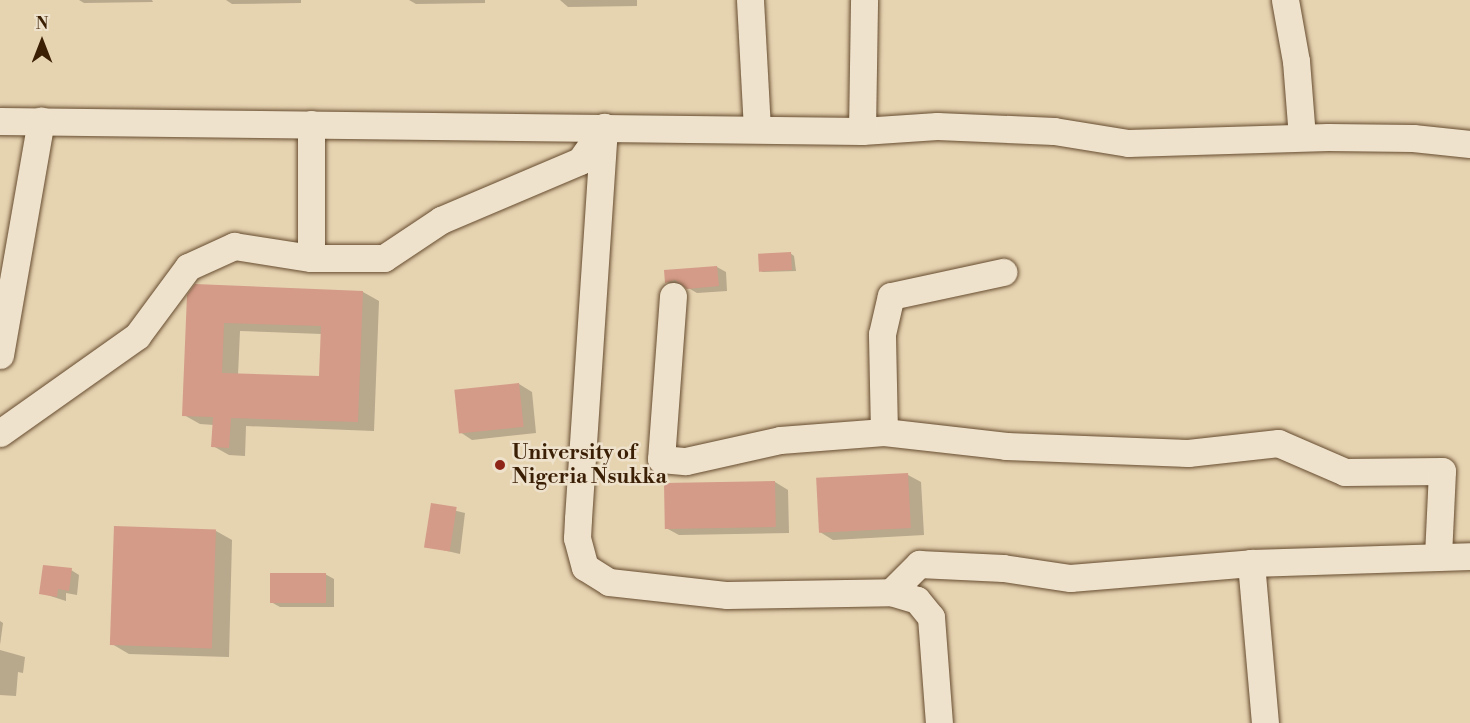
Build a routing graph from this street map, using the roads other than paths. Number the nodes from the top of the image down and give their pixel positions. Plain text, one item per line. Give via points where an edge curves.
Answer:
1 (750, 0) edge
2 (864, 0) edge
3 (1285, 0) edge
4 (0, 121) edge
5 (42, 121) junction
6 (311, 124) junction
7 (604, 128) junction
8 (757, 129) junction
9 (862, 131) junction
10 (1302, 137) junction
11 (1470, 144) edge
12 (311, 258) junction
13 (1003, 272) dead end
14 (673, 296) dead end
15 (0, 355) edge
16 (884, 432) junction
17 (0, 433) edge
18 (1470, 556) edge
19 (1438, 557) junction
20 (1251, 563) junction
21 (891, 592) junction
22 (939, 723) edge
23 (1265, 723) edge

1 - 8 street
2 - 9 street
3 - 10 street via 1296,61
4 - 5 street
5 - 6 street
5 - 15 street
6 - 7 street
6 - 12 street
7 - 8 street
7 - 12 street via 580,161 441,220 384,258
7 - 21 street via 577,538 585,567 609,582 727,595
8 - 9 street
9 - 10 street via 937,126 1054,131 1128,143
10 - 11 street via 1413,138
12 - 17 street via 234,246 188,267 137,336
13 - 16 street via 891,296 882,334
14 - 16 street via 661,459 686,461 780,440
16 - 19 street via 1006,446 1188,453 1278,443 1345,472 1442,471
18 - 19 street
19 - 20 street
20 - 21 street via 1070,578 1003,568 919,564
20 - 23 street
21 - 22 street via 917,600 932,617

